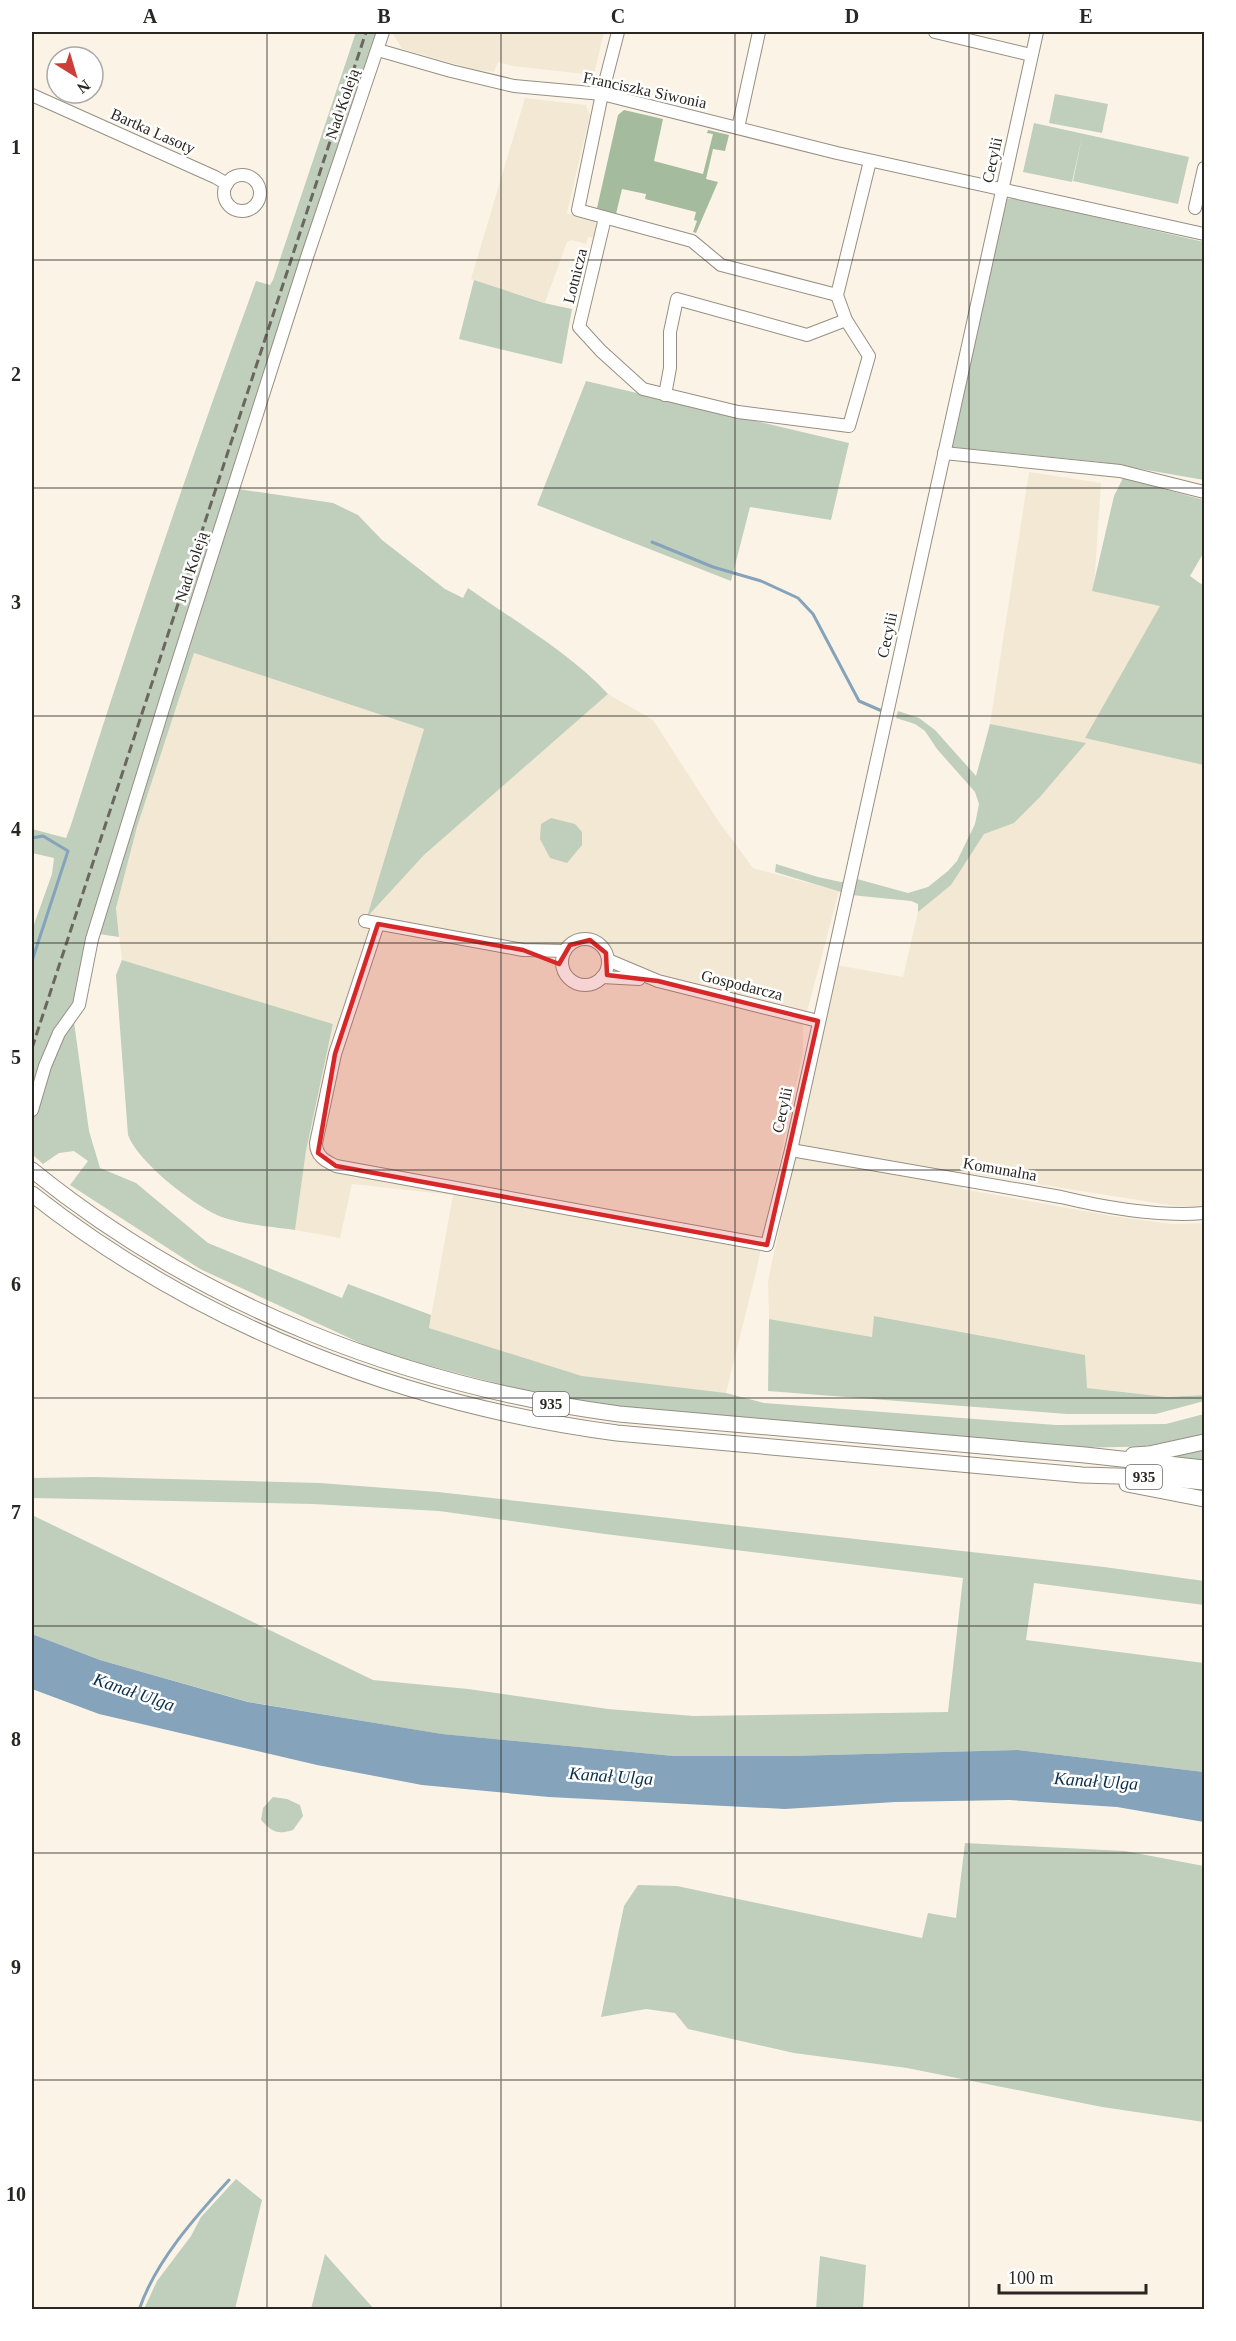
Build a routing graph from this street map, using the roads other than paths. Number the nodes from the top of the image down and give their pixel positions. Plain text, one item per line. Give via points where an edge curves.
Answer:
1 (383, 32) edge
2 (618, 32) edge
3 (759, 32) edge
4 (935, 32) edge
5 (1037, 32) edge
6 (378, 50) junction
7 (1031, 55) junction
8 (602, 94) junction
9 (32, 95) edge
10 (738, 128) junction
11 (870, 161) junction
12 (1204, 168) edge
13 (226, 184) dead end
14 (1002, 189) junction
15 (1195, 208) dead end
16 (606, 218) junction
17 (1204, 234) edge
18 (837, 295) junction
19 (846, 320) junction
20 (665, 394) junction
21 (944, 453) junction
22 (1204, 492) edge
23 (523, 950) junction
24 (565, 951) junction
25 (608, 960) junction
26 (562, 968) junction
27 (602, 977) junction
28 (658, 981) junction
29 (818, 1020) junction
30 (32, 1110) edge
31 (791, 1150) junction
32 (32, 1170) edge
33 (32, 1194) edge
34 (1204, 1214) edge
35 (767, 1245) joint
36 (1204, 1442) edge
37 (1084, 1455) junction
38 (1204, 1468) edge
39 (1082, 1475) junction
40 (1204, 1482) edge
41 (1204, 1499) edge

1 - 6 street, Nad Koleją
2 - 8 street
3 - 10 street
4 - 7 street
5 - 7 street, Cecylii
6 - 8 street, Franciszka Siwonia via 514,86
6 - 30 street, Nad Koleją via 307,257 167,696 86,960 79,1005 59,1033
7 - 14 street, Cecylii
8 - 10 street, Franciszka Siwonia
8 - 16 street via 578,210
9 - 13 street, Bartka Lasoty
10 - 11 street, Franciszka Siwonia
11 - 14 street, Franciszka Siwonia
11 - 18 street
12 - 15 street
14 - 17 street, Franciszka Siwonia
14 - 21 street, Cecylii
16 - 18 street via 692,241 721,265
16 - 20 street, Lotnicza via 579,327 643,389
18 - 19 street
19 - 20 street via 807,335 677,299
19 - 20 street, Lotnicza via 869,357 849,426 738,412
21 - 22 street via 1120,471
21 - 29 street, Cecylii
23 - 24 street, Gospodarcza
23 - 26 street, Gospodarcza
23 - 35 street, Gospodarcza via 371,923 335,1054 316,1143 318,1153 325,1161 348,1168
24 - 25 street, Gospodarcza via 576,941 590,940 602,947
24 - 26 street
25 - 27 street
25 - 28 street, Gospodarcza
26 - 27 street, Gospodarcza via 568,978 580,985 594,984
27 - 28 street, Gospodarcza
28 - 29 street, Gospodarcza
29 - 31 street, Cecylii
31 - 34 street, Komunalna via 1101,1206 1178,1215
31 - 35 street, Cecylii
32 - 37 main road, 935 via 164,1262 256,1310 355,1351 460,1384 619,1414
33 - 39 main road, 935 via 154,1277 247,1328 347,1369 460,1404 559,1426 617,1434
36 - 37 main road via 1149,1455
37 - 38 main road, 935
39 - 40 main road, 935
39 - 41 main road

